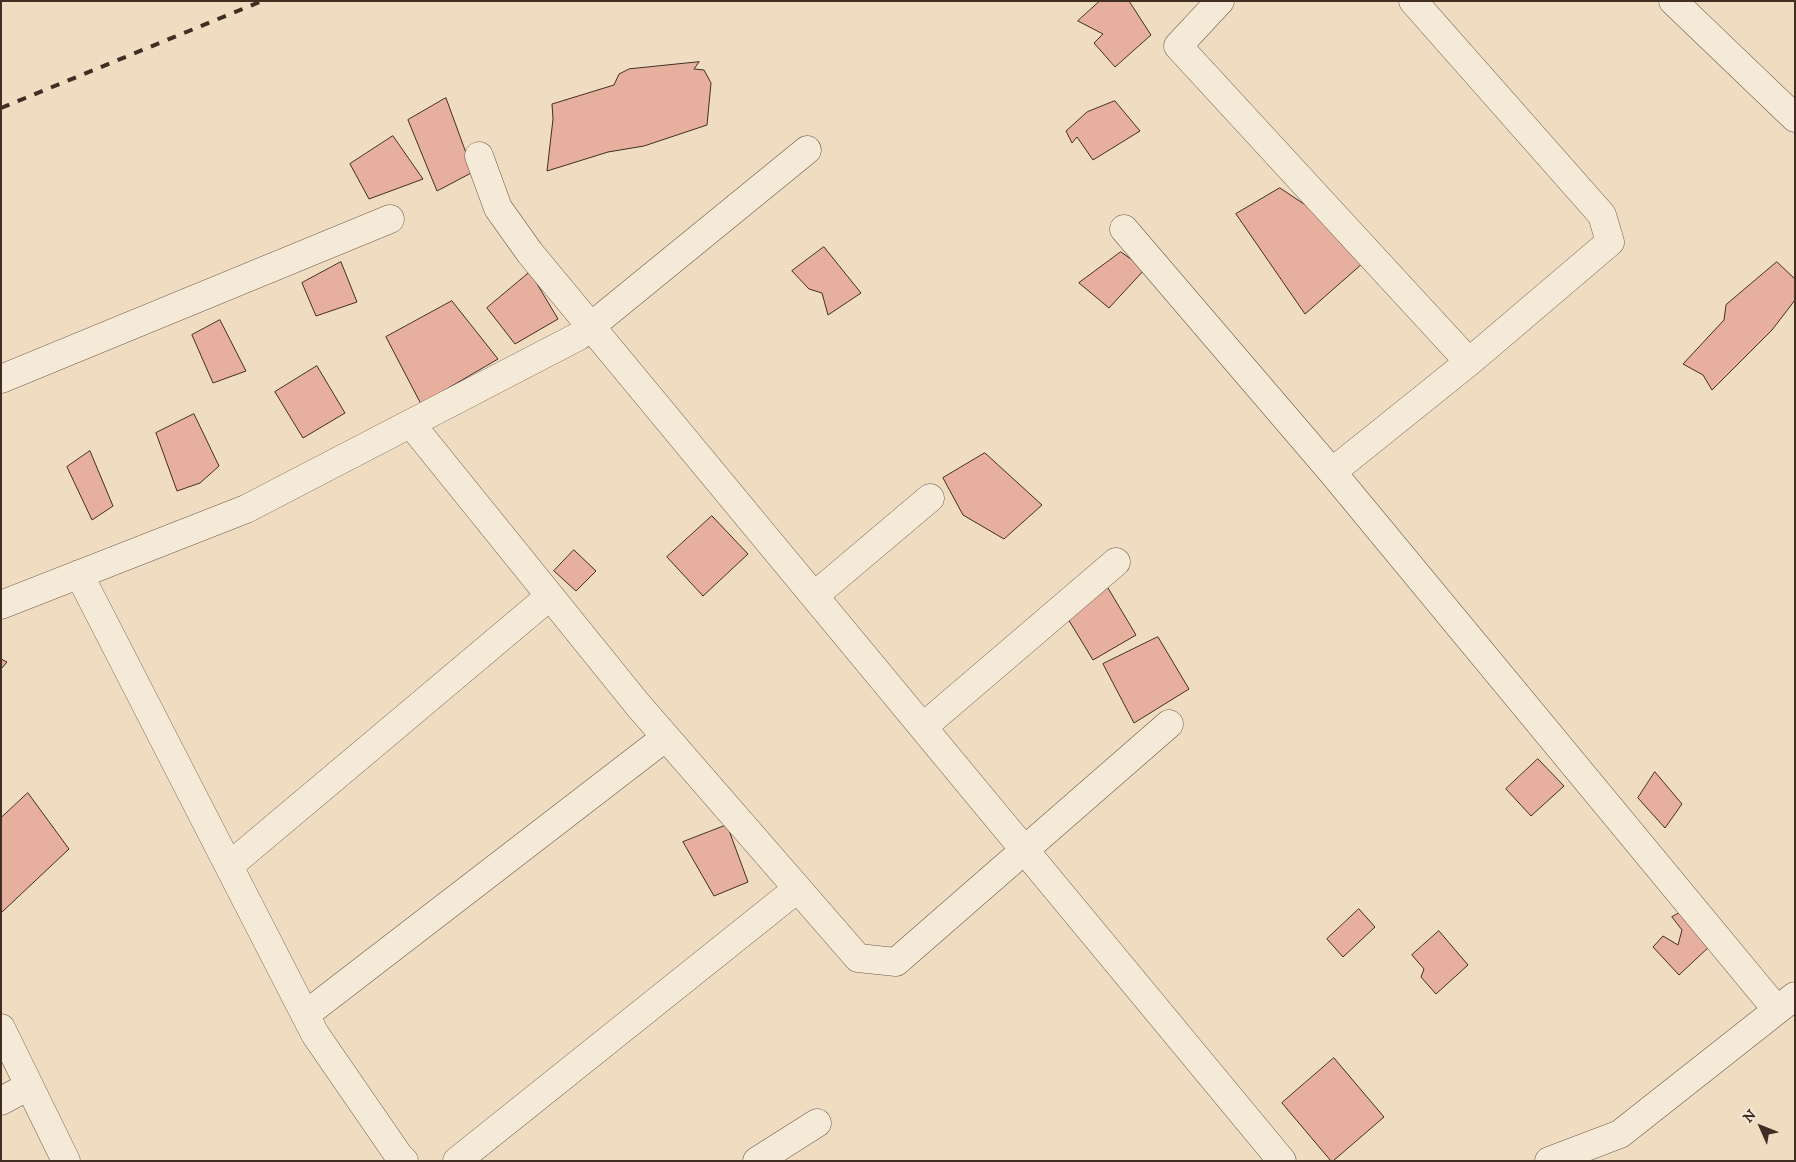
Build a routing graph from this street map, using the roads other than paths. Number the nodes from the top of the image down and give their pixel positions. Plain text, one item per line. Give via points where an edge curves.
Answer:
1 (1220, 1) edge
2 (1412, 1) edge
3 (1673, 1) edge
4 (1795, 118) edge
5 (807, 150) dead end
6 (479, 156) dead end
7 (390, 219) dead end
8 (1124, 229) dead end
9 (591, 327) junction
10 (1469, 362) junction
11 (1, 379) edge
12 (410, 424) junction
13 (1332, 472) junction
14 (930, 498) dead end
15 (1116, 562) dead end
16 (79, 574) junction
17 (550, 596) junction
18 (814, 596) junction
19 (1, 605) edge
20 (1169, 724) dead end
21 (923, 727) junction
22 (666, 737) junction
23 (1025, 850) junction
24 (229, 866) junction
25 (797, 889) junction
26 (1786, 1003) edge
27 (305, 1015) junction
28 (1, 1028) edge
29 (29, 1086) junction
30 (1, 1101) edge
31 (817, 1122) dead end
32 (66, 1161) edge
33 (404, 1161) edge
34 (458, 1161) edge
35 (757, 1161) edge
36 (1282, 1161) edge
37 (1548, 1161) edge

1 - 10 street via 1178,46
2 - 10 street via 1602,215 1610,242
3 - 4 street
5 - 9 street
6 - 9 street via 498,208
7 - 11 street
8 - 13 street
9 - 12 street
9 - 18 street
10 - 13 street
12 - 16 street via 246,509
12 - 17 street
13 - 26 street
14 - 18 street
15 - 21 street
16 - 19 street
16 - 24 street
17 - 22 street
17 - 24 street
18 - 21 street
20 - 23 street
21 - 23 street
22 - 25 street
22 - 27 street
23 - 25 street via 896,962 858,958
23 - 36 street
24 - 27 street
25 - 34 street
26 - 37 street via 1620,1134
27 - 33 street
28 - 29 street
29 - 30 street
29 - 32 street
31 - 35 street

